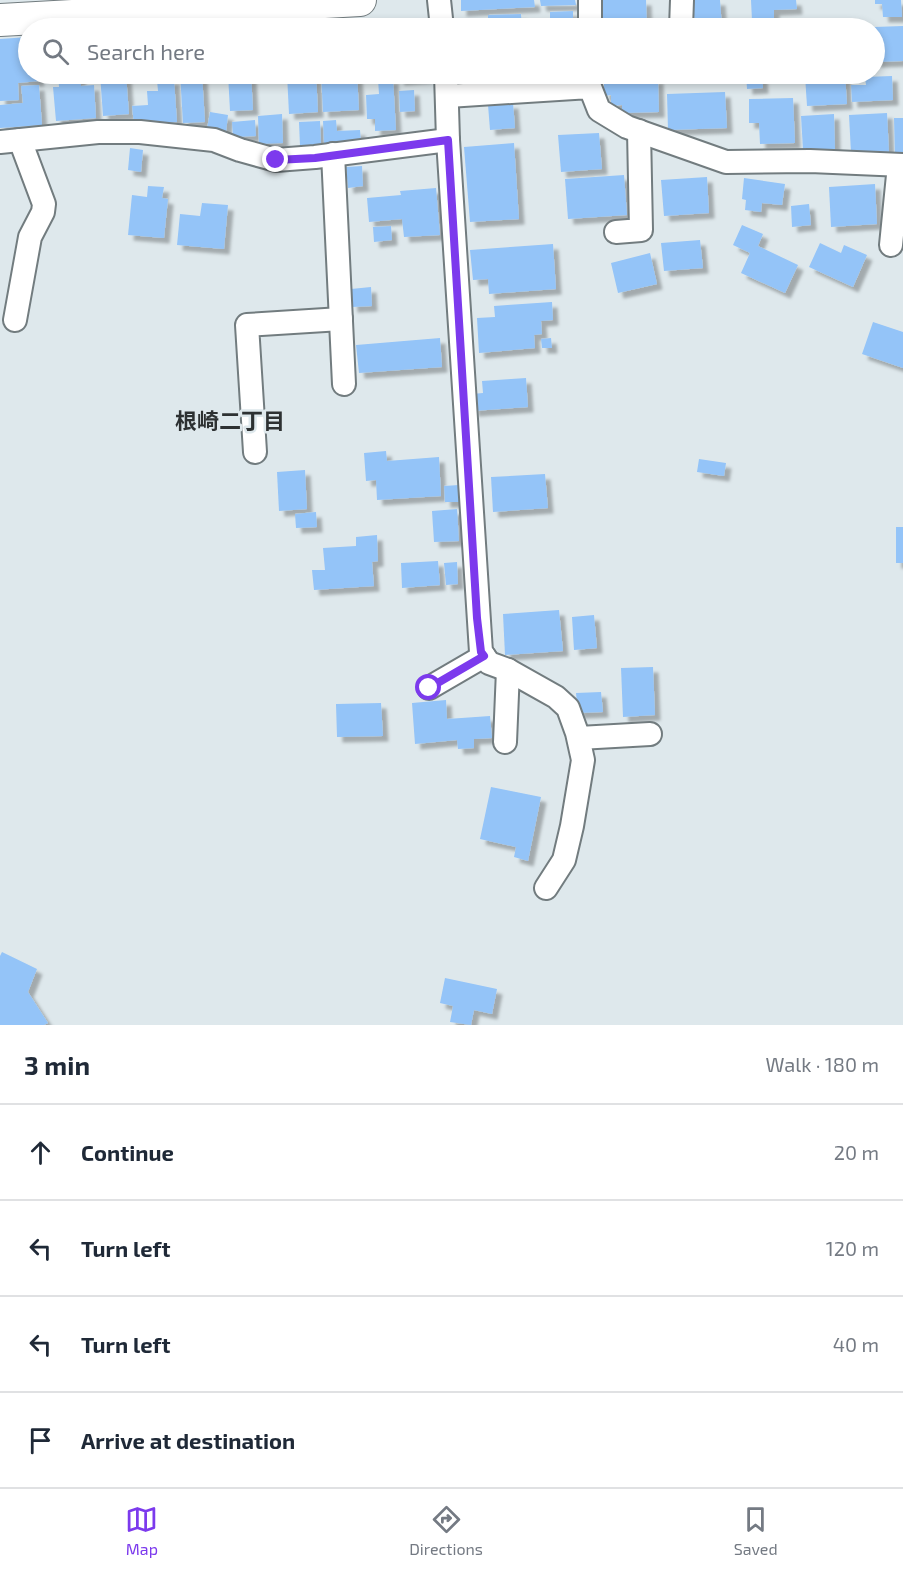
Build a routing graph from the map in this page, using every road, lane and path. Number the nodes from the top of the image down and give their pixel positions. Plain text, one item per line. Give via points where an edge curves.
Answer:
1 (360, 0) edge
2 (440, 0) edge
3 (590, 0) edge
4 (682, 0) edge
5 (6, 13) edge
6 (441, 18) edge
7 (590, 18) edge
8 (681, 18) edge
9 (447, 84) edge
10 (554, 84) edge
11 (591, 84) edge
12 (448, 96) junction
13 (639, 131) junction
14 (448, 140) junction
15 (10, 141) edge
16 (333, 154) junction
17 (901, 165) edge
18 (616, 232) dead end
19 (891, 245) dead end
20 (341, 319) junction
21 (15, 320) dead end
22 (344, 384) dead end
23 (255, 452) dead end
24 (484, 656) junction
25 (508, 670) junction
26 (429, 688) dead end
27 (650, 734) dead end
28 (579, 738) junction
29 (505, 742) dead end
30 (546, 888) dead end

1 - 5 main road
2 - 6 street
3 - 7 street
4 - 8 street
9 - 12 street
10 - 12 street
11 - 13 street via 599,110
12 - 14 street
13 - 17 street via 726,162
13 - 18 street via 641,230
14 - 16 street
14 - 24 street via 477,618
15 - 16 street via 140,132 214,140 276,160
15 - 21 street via 44,204 30,237
16 - 20 street
17 - 19 street
20 - 22 street
20 - 23 street via 247,325
24 - 25 street via 489,663
24 - 26 street
25 - 28 street via 568,708
25 - 29 street
27 - 28 street
28 - 30 street via 583,760 572,826 564,860

